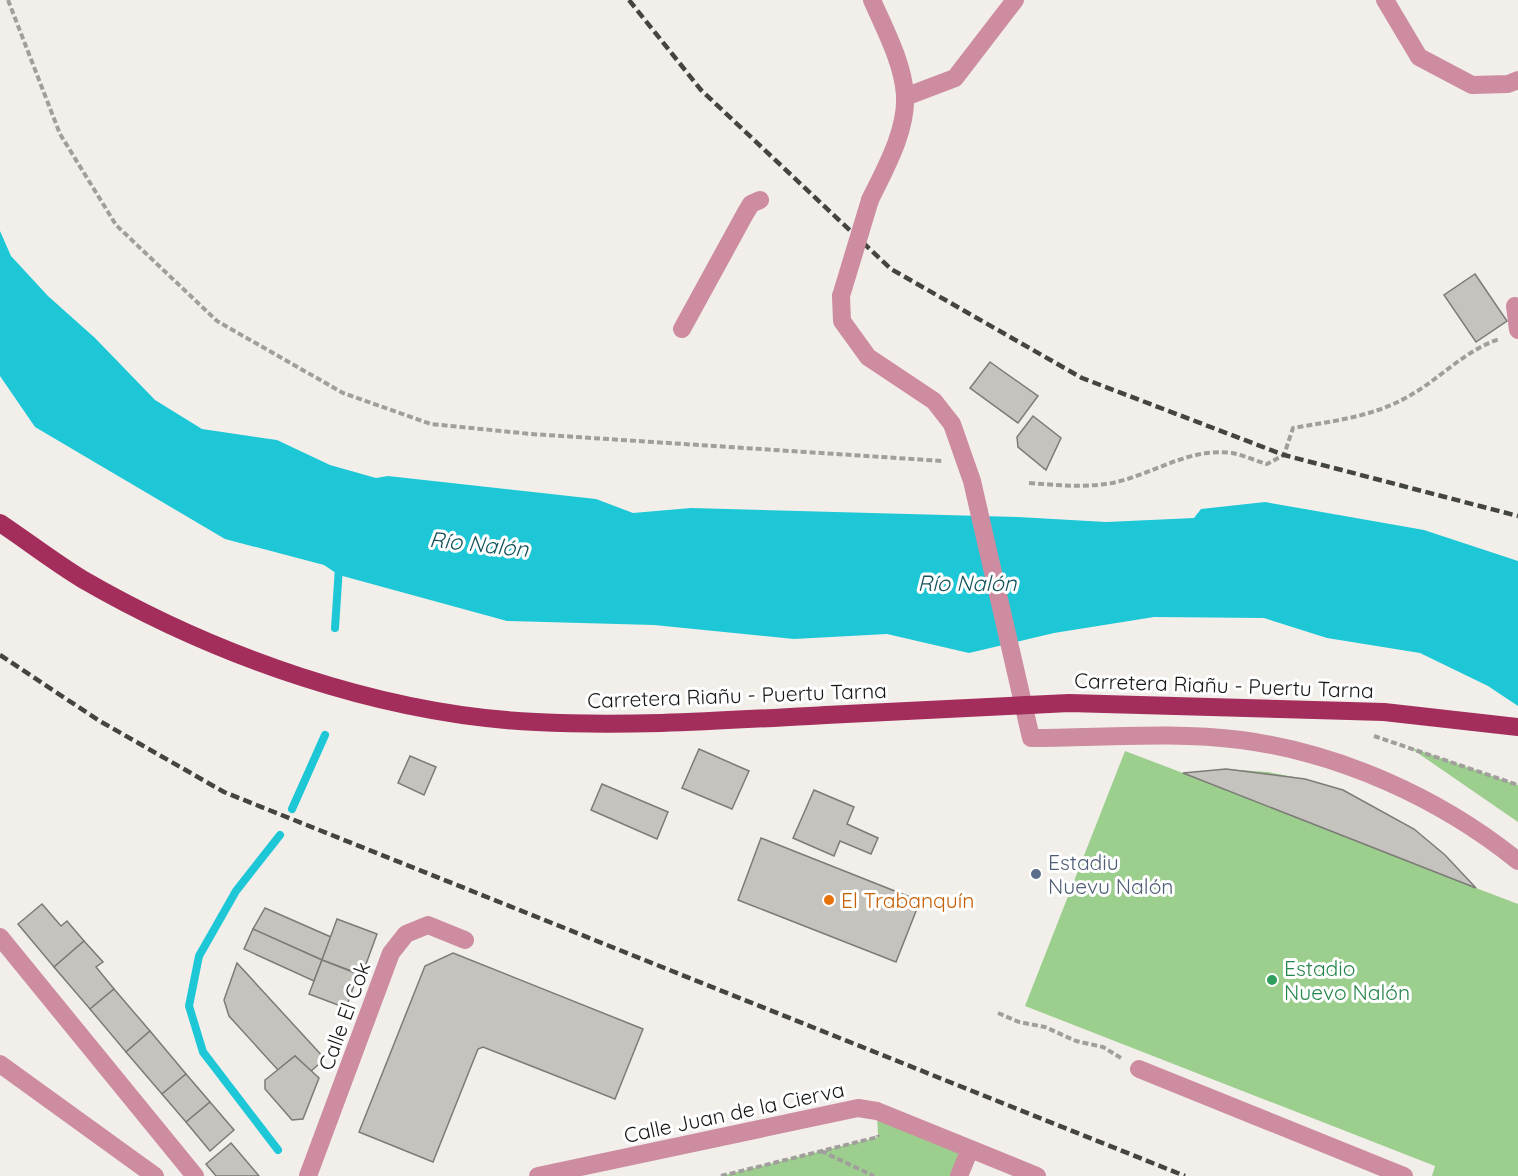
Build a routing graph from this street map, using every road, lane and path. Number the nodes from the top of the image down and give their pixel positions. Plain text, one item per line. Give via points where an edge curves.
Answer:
1 (8, 0) edge
2 (872, 0) edge
3 (1015, 0) edge
4 (1385, 0) edge
5 (1518, 80) edge
6 (905, 97) junction
7 (760, 200) dead end
8 (1515, 306) dead end
9 (682, 329) dead end
10 (1513, 334) edge
11 (969, 473) junction
12 (1029, 483) dead end
13 (0, 523) edge
14 (1518, 727) edge
15 (1409, 747) dead end
16 (1510, 782) junction
17 (1518, 785) edge
18 (1518, 790) edge
19 (1518, 861) edge
20 (0, 938) edge
21 (465, 940) dead end
22 (998, 1013) dead end
23 (0, 1064) edge
24 (1140, 1070) joint
25 (877, 1111) junction
26 (970, 1149) junction
27 (821, 1151) junction
28 (155, 1176) edge
29 (195, 1176) edge
30 (308, 1176) edge
31 (538, 1176) edge
32 (721, 1176) edge
33 (874, 1176) edge
34 (959, 1176) edge
35 (1037, 1176) edge
36 (1404, 1176) edge

1 - 11 path via 60,134 116,225 217,321 343,393 431,424 531,435 922,458
2 - 6 street via 897,60
3 - 6 street via 955,78
4 - 5 street via 1419,57 1472,85
6 - 11 street, bridge via 899,134 870,200 841,296 842,321 868,357 934,402 952,424
7 - 9 street via 751,204
8 - 10 street
10 - 12 path via 1484,344 1410,396 1374,414 1293,428 1284,455 1267,464 1232,453 1209,453 1114,482 1082,487
11 - 19 street via 1031,738 1191,736 1288,748 1348,765 1421,800
13 - 14 main road, Carretera Riañu - Puertu Tarna, bridge via 81,578 176,629 243,657 342,689 439,711 535,722 669,723 1069,703 1384,712
15 - 16 path
16 - 17 path
16 - 18 path
20 - 29 street
21 - 30 street, Calle El Cok via 428,926 406,934 391,953
22 - 24 path via 1103,1047
23 - 28 street
24 - 36 street
25 - 26 street, Calle Juan de la Cierva
25 - 27 path via 878,1137
25 - 31 street, Calle Juan de la Cierva via 858,1108
26 - 34 street
26 - 35 street, Calle Juan de la Cierva
27 - 32 path
27 - 33 path

